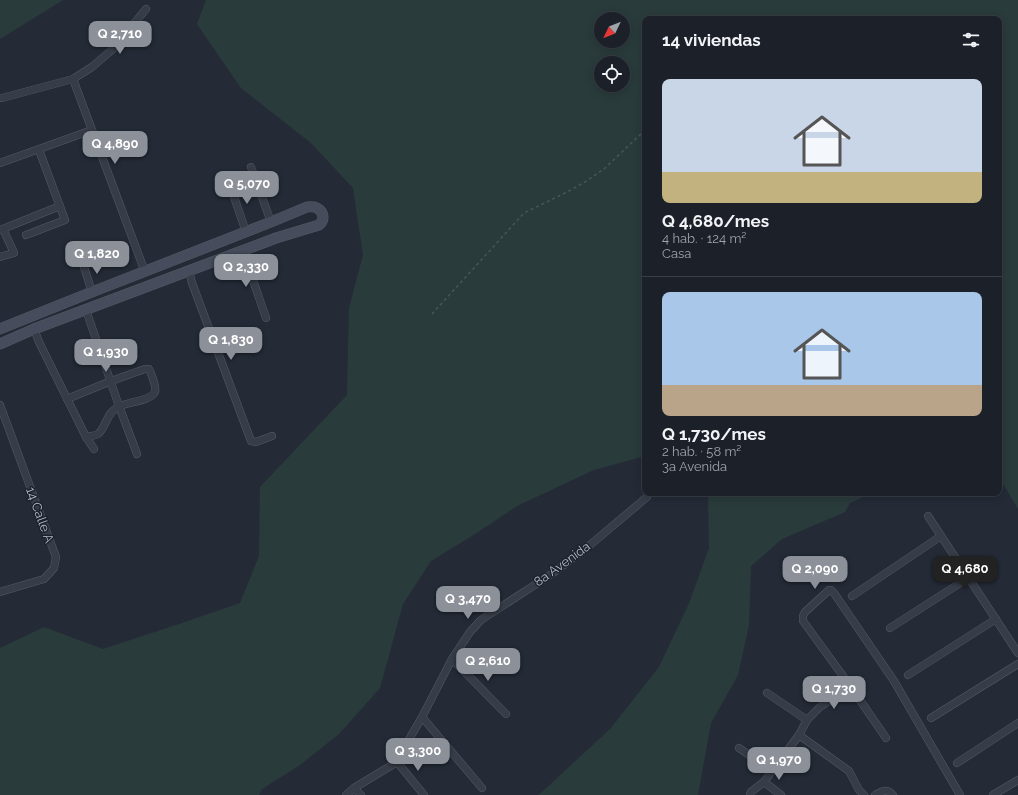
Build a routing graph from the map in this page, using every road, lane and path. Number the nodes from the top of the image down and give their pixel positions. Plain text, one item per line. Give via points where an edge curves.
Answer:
1 (146, 8) dead end
2 (73, 79) junction
3 (2, 98) dead end
4 (92, 130) junction
5 (642, 133) edge
6 (39, 150) junction
7 (0, 164) edge
8 (251, 167) dead end
9 (230, 185) dead end
10 (60, 206) junction
11 (271, 222) junction
12 (1, 229) edge
13 (246, 232) junction
14 (26, 235) dead end
15 (218, 242) junction
16 (243, 251) junction
17 (0, 257) edge
18 (224, 258) junction
19 (83, 264) dead end
20 (189, 271) junction
21 (145, 272) junction
22 (92, 292) junction
23 (56, 306) junction
24 (86, 310) junction
25 (432, 314) dead end
26 (266, 318) dead end
27 (61, 319) junction
28 (0, 329) edge
29 (34, 329) junction
30 (0, 344) edge
31 (111, 381) junction
32 (67, 399) junction
33 (0, 405) edge
34 (119, 406) junction
35 (272, 436) dead end
36 (86, 437) junction
37 (94, 449) dead end
38 (138, 454) dead end
39 (647, 497) dead end
40 (928, 516) dead end
41 (941, 536) junction
42 (968, 578) junction
43 (0, 592) edge
44 (852, 596) dead end
45 (996, 619) junction
46 (890, 628) dead end
47 (1018, 653) edge
48 (452, 659) junction
49 (1018, 664) edge
50 (908, 675) dead end
51 (851, 687) junction
52 (768, 693) dead end
53 (506, 714) dead end
54 (422, 717) junction
55 (931, 718) dead end
56 (807, 720) junction
57 (1018, 723) edge
58 (798, 735) junction
59 (886, 738) dead end
60 (739, 748) dead end
61 (396, 762) junction
62 (956, 763) dead end
63 (772, 771) junction
64 (1018, 780) edge
65 (764, 782) junction
66 (354, 788) junction
67 (482, 788) dead end
68 (346, 795) edge
69 (360, 795) edge
70 (424, 795) edge
71 (750, 795) edge
72 (781, 795) edge
73 (864, 795) edge
74 (875, 795) edge
75 (893, 795) edge
76 (960, 795) edge
77 (993, 795) edge

1 - 2 street via 113,49
2 - 3 street
2 - 4 street
4 - 6 street
4 - 21 street
5 - 25 path via 604,169 585,182 524,213
6 - 7 street
6 - 10 street
8 - 11 street
9 - 13 street
10 - 12 street
10 - 14 street via 65,220
11 - 13 street
11 - 16 street via 307,207 317,208 324,219 319,225
12 - 17 street via 14,253
13 - 15 street
15 - 18 street
15 - 21 street
16 - 18 street
16 - 26 street
18 - 20 street
19 - 22 street
20 - 24 street
20 - 35 street via 251,441 256,442
21 - 22 street
22 - 23 street
23 - 27 street
23 - 28 street
24 - 27 street
24 - 31 street
27 - 29 street
29 - 30 street
29 - 32 street
31 - 32 street
31 - 34 street
31 - 34 street via 148,369 156,389 155,394 151,396
32 - 36 street
33 - 43 street, 14 Calle A via 56,556 54,568 44,579
34 - 36 street via 112,412 102,431
34 - 38 street
36 - 37 street
39 - 48 street, 8a Avenida via 554,573 481,620
40 - 41 street
41 - 42 street
41 - 44 street
42 - 45 street
42 - 46 street
45 - 47 street
45 - 50 street
48 - 53 street
48 - 54 street, 8a Avenida
49 - 55 street
51 - 56 street via 820,707
51 - 59 street
51 - 76 street via 803,621 805,612 829,590 834,592 894,681
52 - 56 street
54 - 61 street, 8a Avenida
54 - 67 street
56 - 58 street
57 - 62 street
58 - 63 street
58 - 73 street via 849,771
60 - 63 street
61 - 66 street, 8a Avenida
61 - 70 street
63 - 65 street
64 - 77 street
65 - 71 street
65 - 72 street
66 - 68 street, 8a Avenida
66 - 69 street
74 - 75 street via 883,791 889,791

